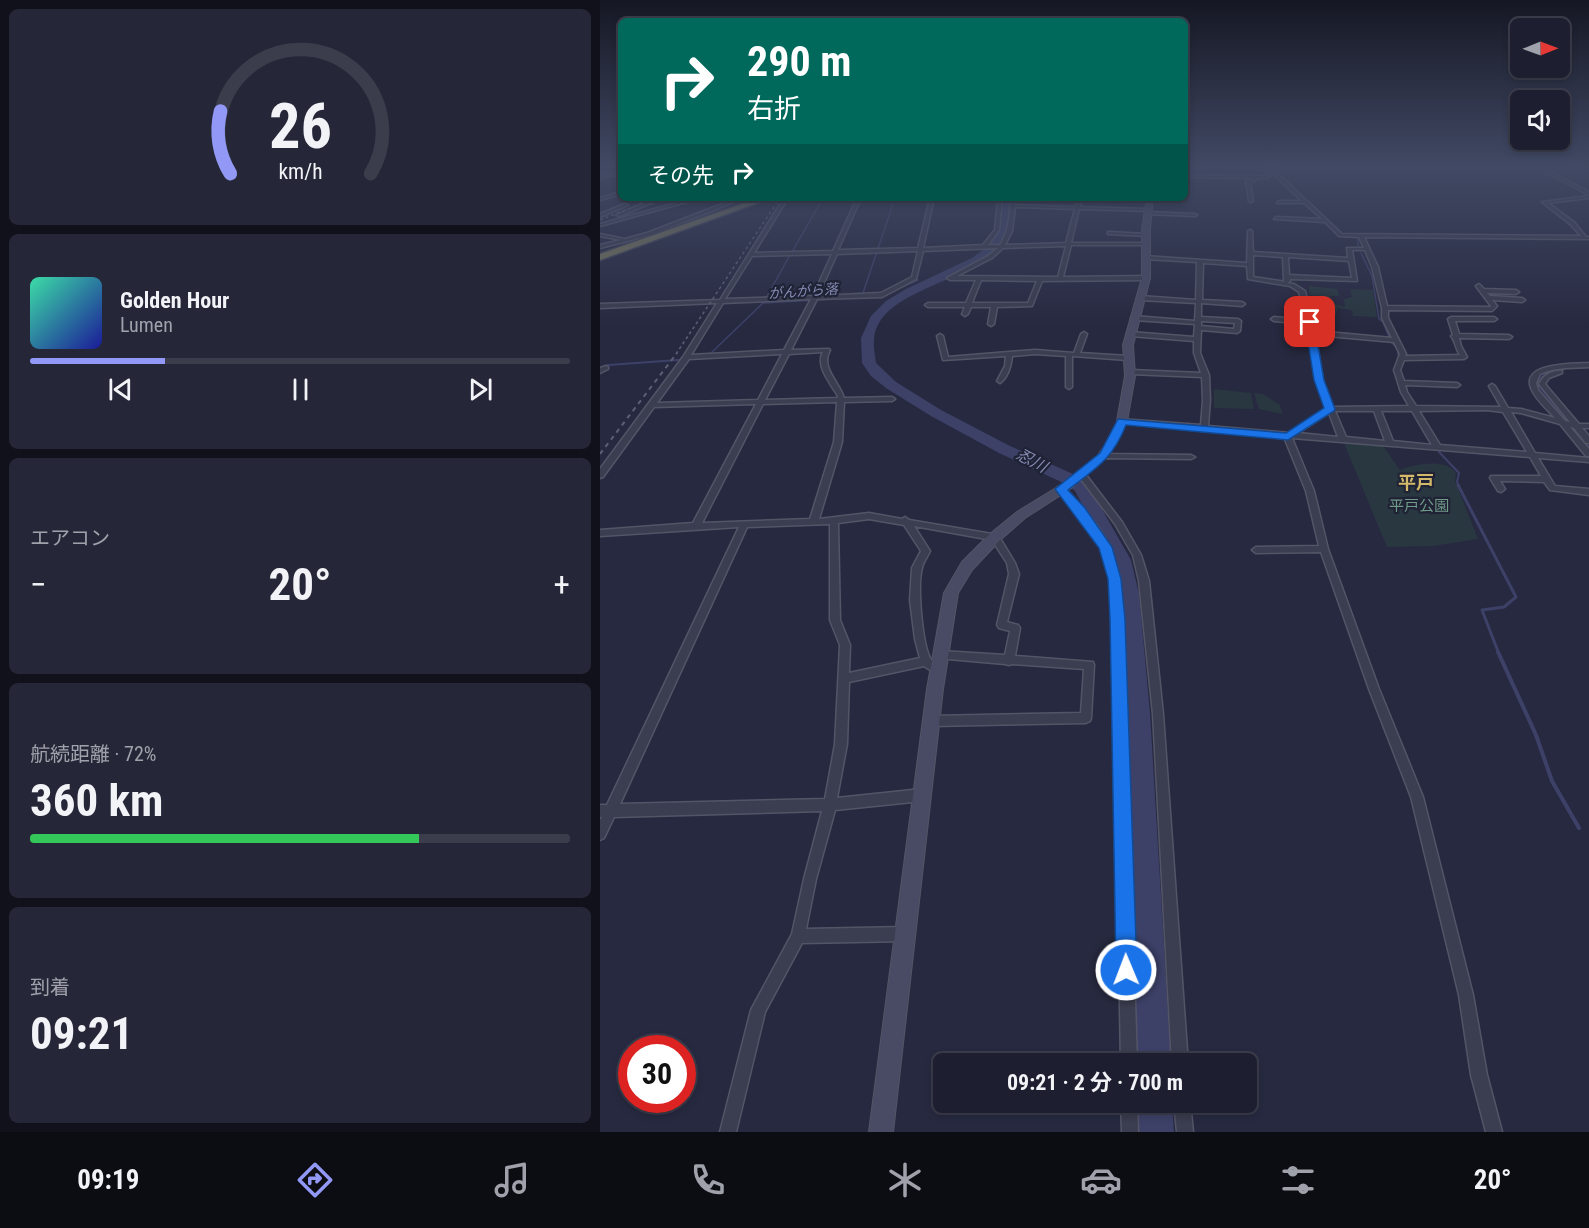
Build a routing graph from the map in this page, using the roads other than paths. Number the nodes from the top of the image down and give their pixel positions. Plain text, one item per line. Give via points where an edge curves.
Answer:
1 (620, 219) edge
2 (689, 219) edge
3 (708, 219) edge
4 (773, 219) edge
5 (850, 219) edge
6 (927, 219) edge
7 (998, 219) edge
8 (1012, 219) edge
9 (1075, 219) edge
10 (1147, 219) edge
11 (1289, 219) edge
12 (1322, 219) edge
13 (1566, 219) edge
14 (1324, 221) junction
15 (600, 224) edge
16 (1578, 228) junction
17 (1589, 228) edge
18 (1250, 231) dead end
19 (1110, 233) dead end
20 (1146, 234) junction
21 (600, 235) edge
22 (1360, 236) junction
23 (1587, 238) edge
24 (625, 240) junction
25 (1069, 244) junction
26 (1146, 244) junction
27 (987, 246) junction
28 (1001, 246) junction
29 (600, 247) edge
30 (920, 249) junction
31 (1366, 249) junction
32 (835, 252) junction
33 (1250, 253) junction
34 (750, 255) junction
35 (1285, 255) junction
36 (1318, 255) junction
37 (600, 257) edge
38 (1146, 257) junction
39 (1352, 260) junction
40 (1200, 261) junction
41 (1250, 265) junction
42 (1060, 278) junction
43 (1146, 278) junction
44 (979, 279) junction
45 (1040, 279) junction
46 (1323, 279) junction
47 (1287, 280) junction
48 (1516, 292) dead end
49 (1140, 298) junction
50 (1489, 298) junction
51 (814, 299) junction
52 (1522, 300) dead end
53 (720, 301) junction
54 (1201, 302) junction
55 (1242, 304) dead end
56 (928, 305) dead end
57 (968, 305) junction
58 (994, 305) junction
59 (600, 306) edge
60 (1385, 308) junction
61 (965, 314) dead end
62 (1134, 318) junction
63 (1274, 319) dead end
64 (1494, 319) dead end
65 (1310, 322) junction
66 (1199, 323) junction
67 (991, 324) dead end
68 (1313, 333) junction
69 (1084, 334) dead end
70 (1130, 334) junction
71 (940, 336) dead end
72 (1454, 336) junction
73 (1509, 337) dead end
74 (1198, 339) junction
75 (1395, 340) junction
76 (786, 352) junction
77 (1009, 353) junction
78 (1073, 354) junction
79 (1128, 358) junction
80 (1402, 358) junction
81 (685, 359) junction
82 (1589, 365) edge
83 (1589, 370) edge
84 (1130, 372) junction
85 (1206, 375) junction
86 (1000, 381) dead end
87 (1401, 383) junction
88 (1457, 385) dead end
89 (1492, 386) dead end
90 (1069, 387) dead end
91 (892, 399) dead end
92 (841, 400) junction
93 (760, 402) junction
94 (652, 405) junction
95 (1377, 408) junction
96 (1411, 408) junction
97 (1330, 409) junction
98 (1505, 410) junction
99 (1122, 421) junction
100 (1561, 422) junction
101 (1576, 426) junction
102 (1589, 426) edge
103 (1204, 429) junction
104 (1288, 436) junction
105 (1343, 440) junction
106 (1589, 441) edge
107 (1390, 444) junction
108 (1438, 448) junction
109 (1589, 454) edge
110 (1104, 456) junction
111 (1533, 456) junction
112 (1191, 457) dead end
113 (1589, 460) edge
114 (600, 475) edge
115 (1546, 479) junction
116 (1073, 482) junction
117 (1500, 489) dead end
118 (1589, 492) edge
119 (834, 520) junction
120 (905, 520) junction
121 (814, 521) junction
122 (744, 525) junction
123 (696, 526) junction
124 (600, 533) edge
125 (995, 537) junction
126 (1324, 549) junction
127 (1256, 550) dead end
128 (1009, 661) junction
129 (935, 662) junction
130 (843, 679) junction
131 (932, 721) junction
132 (922, 795) junction
133 (831, 805) junction
134 (606, 811) edge
135 (600, 834) edge
136 (906, 934) junction
137 (798, 936) junction
138 (1129, 1053) edge
139 (1179, 1053) edge
140 (1130, 1113) edge
141 (1183, 1113) edge
142 (728, 1132) edge
143 (881, 1132) edge
144 (1130, 1132) edge
145 (1185, 1132) edge
146 (1494, 1132) edge

1 - 15 street
2 - 24 street
3 - 37 highway
4 - 34 street
5 - 32 street
6 - 30 street
7 - 27 street via 997,230
8 - 28 street
9 - 25 street
10 - 20 street
11 - 14 street
12 - 14 street
13 - 16 street
14 - 22 street via 1341,235
16 - 17 street
16 - 23 street
18 - 33 street
19 - 20 street
20 - 26 street
21 - 24 street
22 - 23 street
22 - 31 street
24 - 29 street
25 - 26 street
25 - 28 street
25 - 42 street
26 - 38 street
27 - 28 street
27 - 30 street
28 - 44 street via 990,257 950,278
30 - 32 street
30 - 51 street via 914,278 882,295
31 - 39 street via 1349,249
31 - 60 street via 1375,267
32 - 34 street
32 - 51 street
33 - 35 street
33 - 41 street
34 - 53 street
35 - 36 street
35 - 47 street
36 - 39 street
36 - 46 street
38 - 40 street
38 - 43 street
39 - 46 street via 1355,280
40 - 41 street
40 - 54 street
41 - 47 street via 1250,278
42 - 43 street
42 - 45 street
43 - 49 street
44 - 45 street
44 - 57 street
45 - 58 street via 1030,305
46 - 47 street
47 - 65 street via 1302,291
48 - 50 street via 1482,288
49 - 54 street
49 - 62 street
50 - 52 street
50 - 60 street via 1492,309
51 - 53 street
51 - 76 street
53 - 59 street
53 - 81 street
54 - 55 street
54 - 66 street
56 - 57 street
57 - 58 street
57 - 61 street
58 - 67 street
60 - 75 street via 1384,318
62 - 66 street
62 - 70 street
63 - 65 street
64 - 72 street via 1451,319
65 - 68 street
66 - 66 street via 1238,321 1237,331
66 - 74 street
68 - 75 street
68 - 97 street via 1319,380
69 - 78 street
70 - 74 street
70 - 79 street
71 - 77 street via 945,359
72 - 73 street
72 - 80 street via 1464,357
74 - 85 street via 1197,353
75 - 80 street
76 - 81 street
76 - 92 street via 827,350 823,364
76 - 93 street
77 - 78 street
77 - 86 street via 1008,366
78 - 79 street
78 - 90 street via 1067,369
79 - 84 street
80 - 87 street via 1397,370
81 - 94 street
82 - 100 street via 1548,369 1534,377 1535,390
83 - 101 street via 1552,373 1542,384
84 - 85 street
84 - 99 street
85 - 103 street
87 - 88 street
87 - 96 street
89 - 98 street
91 - 92 street
92 - 93 street
92 - 121 street via 838,442
93 - 94 street
93 - 123 street
94 - 114 street
95 - 96 street
95 - 97 street
95 - 107 street
96 - 98 street
96 - 108 street
97 - 104 street
97 - 105 street
98 - 100 street
98 - 111 street
99 - 103 street
99 - 110 street
100 - 101 street
100 - 109 street
101 - 102 street
101 - 106 street
103 - 104 street
104 - 105 street
104 - 126 street via 1310,491
105 - 107 street
107 - 108 street
108 - 111 street
110 - 112 street
110 - 116 street
111 - 113 street
111 - 115 street
115 - 117 street via 1494,478
115 - 118 street via 1552,488
116 - 125 street
116 - 138 street via 1080,511 1106,547 1118,619
116 - 139 street via 1118,522 1137,555 1144,581 1158,714
119 - 120 street via 869,516
119 - 121 street
119 - 130 street via 835,620 845,645
120 - 125 street
120 - 129 street via 926,551 917,568 915,600 920,639
121 - 122 street
122 - 123 street
122 - 134 street
123 - 124 street
125 - 128 street via 1014,574 1002,625 1015,628
125 - 129 street via 951,592
126 - 127 street
126 - 146 street via 1417,796 1466,994 1479,1076
128 - 129 street
128 - 131 street via 1089,665 1086,718
129 - 130 street
129 - 131 street
130 - 133 street via 841,744
131 - 132 street
132 - 133 street
132 - 136 street
133 - 134 street
133 - 137 street
134 - 135 street
136 - 137 street
136 - 143 street
137 - 142 street via 758,1010
140 - 144 street
141 - 145 street

